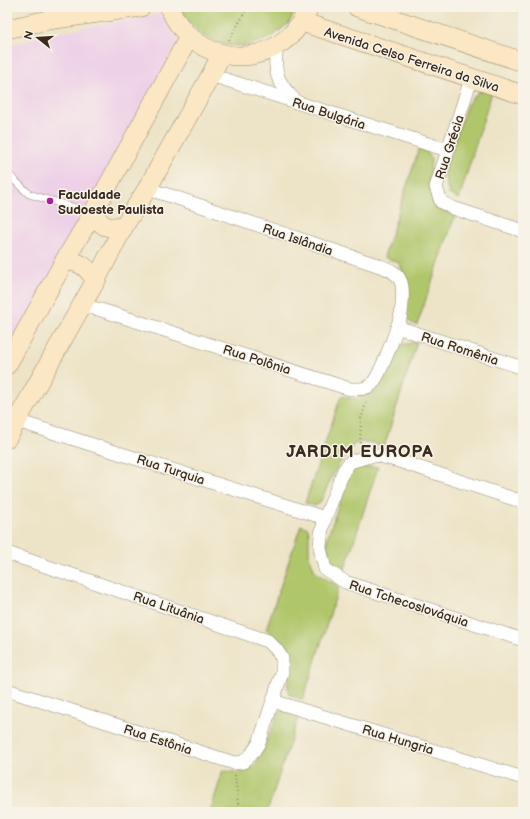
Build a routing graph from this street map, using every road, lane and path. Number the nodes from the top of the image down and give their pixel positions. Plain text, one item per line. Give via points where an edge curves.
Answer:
1 (141, 7) edge
2 (169, 7) edge
3 (248, 7) edge
4 (357, 7) edge
5 (306, 15) edge
6 (7, 29) edge
7 (189, 37) junction
8 (276, 47) junction
9 (221, 54) junction
10 (523, 62) edge
11 (211, 75) junction
12 (471, 79) junction
13 (523, 96) edge
14 (297, 103) junction
15 (447, 150) junction
16 (7, 172) edge
17 (147, 189) junction
18 (93, 213) junction
19 (124, 226) junction
20 (523, 231) edge
21 (65, 260) junction
22 (96, 280) junction
23 (82, 305) junction
24 (397, 327) junction
25 (7, 365) edge
26 (523, 368) edge
27 (372, 384) junction
28 (17, 420) junction
29 (7, 438) edge
30 (375, 455) junction
31 (523, 502) edge
32 (325, 518) junction
33 (7, 553) edge
34 (523, 640) edge
35 (7, 690) edge
36 (273, 701) junction
37 (234, 763) junction
38 (523, 778) edge
39 (238, 812) edge

1 - 6 main road via 48,20
2 - 7 main road via 177,23
3 - 9 path
4 - 10 main road
5 - 8 main road via 291,36
5 - 12 main road, Avenida Celso Ferreira da Silva
7 - 9 main road via 204,48
7 - 18 main road
8 - 9 main road via 259,54 240,57
8 - 14 street via 277,74 286,91
9 - 11 main road
11 - 14 street, Rua Bulgária
11 - 17 main road
12 - 13 main road, Avenida Celso Ferreira da Silva
12 - 15 street, Rua Grécia
14 - 15 street, Rua Bulgária
15 - 20 street, Rua Grécia via 436,187 442,202
16 - 18 lane via 29,194
17 - 19 main road
17 - 24 street, Rua Islândia via 394,271 401,280 402,289 401,313
18 - 19 main road via 100,223 110,228
18 - 21 main road
19 - 22 main road
21 - 22 main road via 78,262 86,267
21 - 25 main road
22 - 23 main road
23 - 27 street, Rua Polônia via 350,389 362,390
23 - 28 main road
24 - 26 street, Rua Romênia
24 - 27 street
27 - 30 path via 360,419 360,442
28 - 29 main road
28 - 32 street, Rua Turquia
30 - 31 street
30 - 32 street, Rua Tchecoslováquia via 350,462 344,470
32 - 34 street, Rua Tchecoslováquia via 320,548 325,569 345,582
33 - 36 street, Rua Lituânia via 268,641 282,658 282,673
35 - 37 street, Rua Estônia
36 - 37 street via 259,743 243,762
36 - 38 street, Rua Hungria
37 - 39 path

